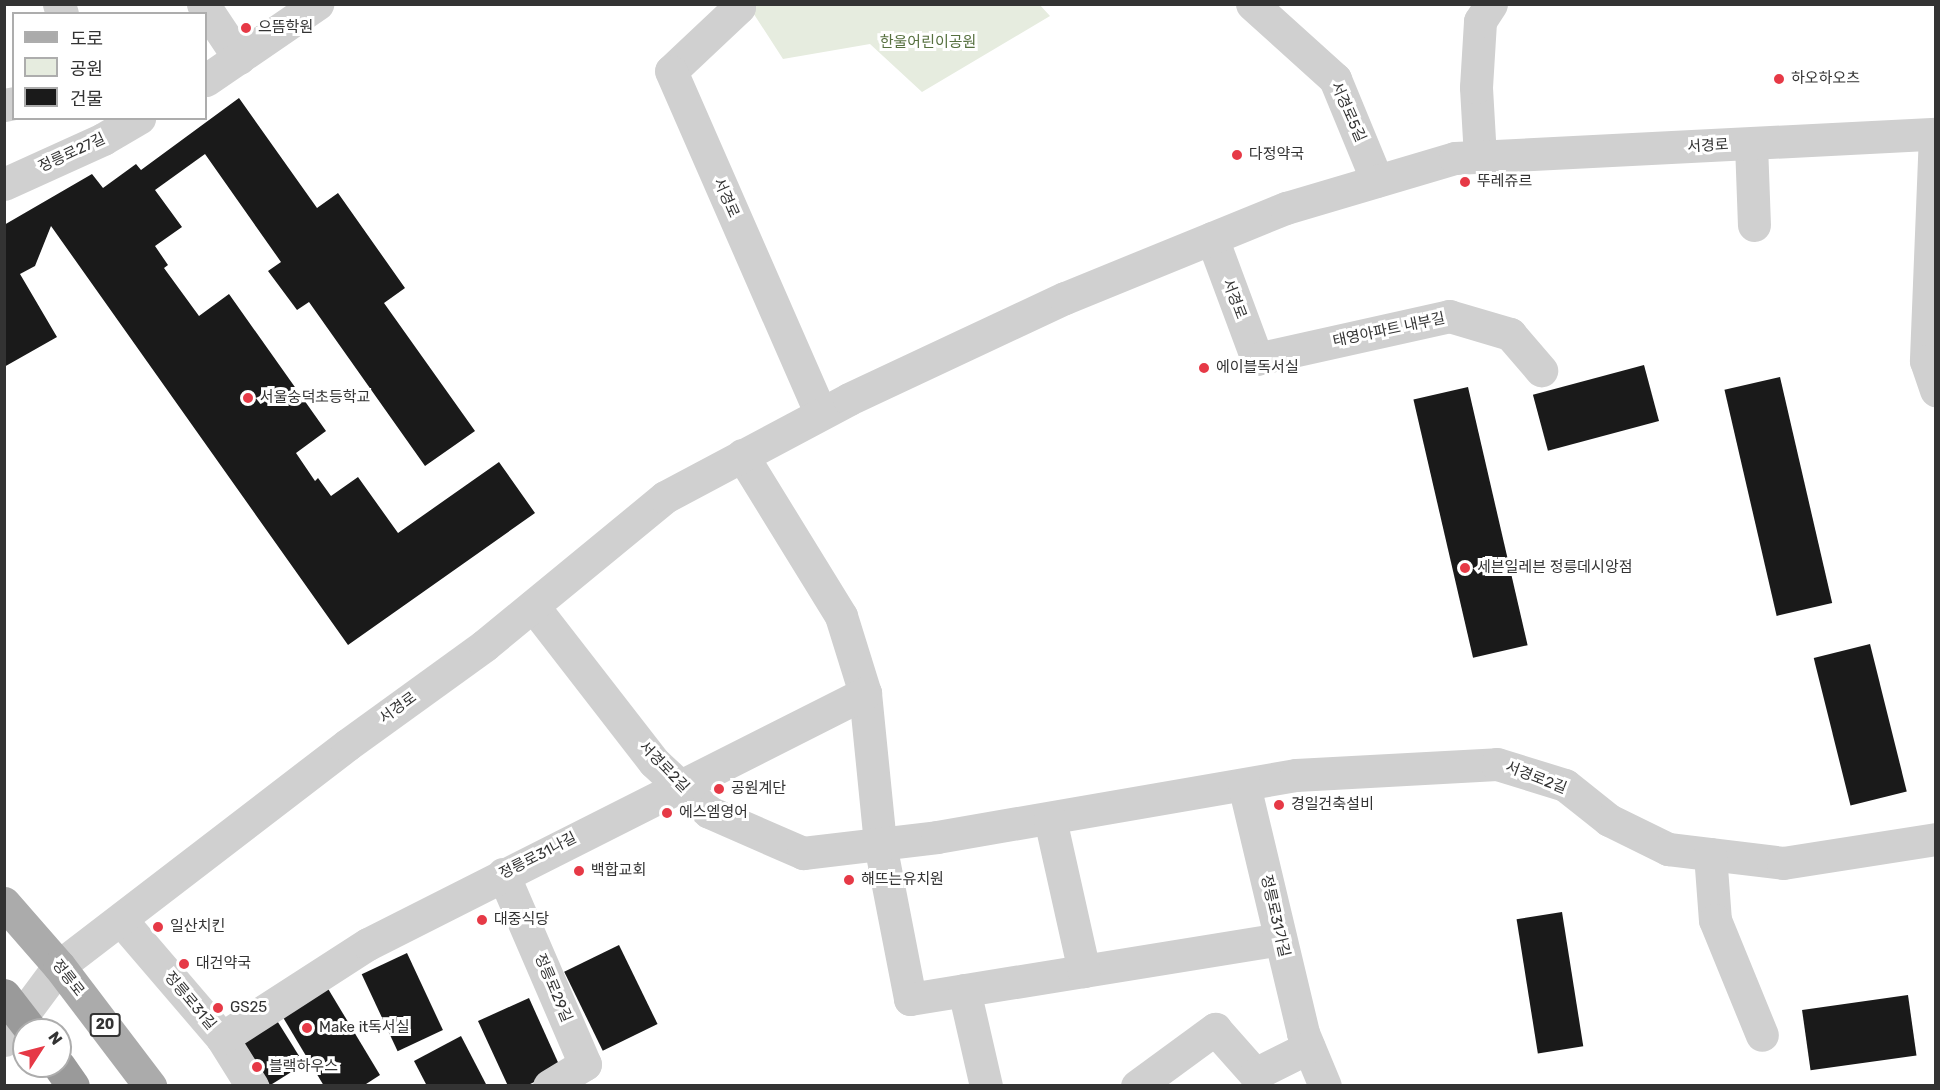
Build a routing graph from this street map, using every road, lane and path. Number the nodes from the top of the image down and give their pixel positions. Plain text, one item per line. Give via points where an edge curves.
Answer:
1 (203, 4) edge
2 (317, 4) edge
3 (738, 4) edge
4 (1252, 4) edge
5 (1491, 4) edge
6 (239, 58) junction
7 (207, 79) edge
8 (132, 120) edge
9 (100, 129) edge
10 (1935, 134) edge
11 (1751, 144) junction
12 (1480, 157) junction
13 (1377, 181) junction
14 (4, 184) edge
15 (1754, 225) dead end
16 (1212, 238) junction
17 (1257, 359) joint
18 (1540, 370) dead end
19 (1935, 390) edge
20 (821, 414) junction
21 (742, 455) junction
22 (533, 606) junction
23 (865, 693) junction
24 (679, 785) junction
25 (1244, 785) junction
26 (1050, 819) junction
27 (1935, 839) edge
28 (880, 844) junction
29 (1710, 854) junction
30 (503, 874) junction
31 (4, 903) edge
32 (121, 920) junction
33 (1280, 939) junction
34 (59, 966) junction
35 (1084, 970) junction
36 (964, 990) junction
37 (4, 995) edge
38 (22, 1018) edge
39 (1762, 1035) dead end
40 (222, 1038) junction
41 (4, 1040) edge
42 (1309, 1047) junction
43 (150, 1086) edge
44 (252, 1086) edge
45 (549, 1086) edge
46 (986, 1086) edge
47 (1137, 1086) edge
48 (1325, 1086) edge

1 - 6 street
2 - 6 street
3 - 20 street, 서경로 via 671,71
4 - 13 street, 서경로5길 via 1335,79
5 - 12 street via 1480,21 1476,87
6 - 7 street
8 - 9 street, 정릉로27길
9 - 14 street, 정릉로27길
10 - 11 street, 서경로
10 - 19 street via 1926,361
11 - 12 street, 서경로
11 - 15 street
12 - 13 street, 서경로 via 1455,158
13 - 16 street, 서경로 via 1286,208
16 - 17 street, 서경로
16 - 20 street, 서경로 via 1065,298
17 - 18 street, 태영아파트 내부길 via 1449,316 1510,334
20 - 21 street, 서경로
21 - 22 street, 서경로 via 665,497
21 - 23 street via 841,616
22 - 24 street, 서경로2길 via 654,762
22 - 32 street, 서경로
23 - 24 street, 정릉로31나길
23 - 28 street
24 - 28 street, 서경로2길 via 709,812 803,853
24 - 30 street, 정릉로31나길
25 - 26 street, 서경로2길
25 - 29 street, 서경로2길 via 1296,775 1497,764 1564,785 1609,820 1668,849
25 - 33 street, 정릉로31가길
26 - 28 street, 서경로2길
26 - 35 street
27 - 29 street, 서경로2길 via 1783,863
28 - 36 street via 910,999
29 - 39 street via 1715,920
30 - 40 street, 정릉로31나길 via 368,944
30 - 45 street, 정릉로29길 via 585,1064
31 - 34 main road, 정릉로 / 20
32 - 34 street, 서경로
32 - 40 street, 정릉로31길
33 - 35 street
33 - 42 street, 정릉로31가길
34 - 41 street, 서경로
34 - 43 main road, 정릉로 / 20
35 - 36 street
36 - 46 street
37 - 38 highway, bridge
40 - 44 street, 정릉로31길
42 - 47 street via 1255,1074 1215,1029
42 - 48 street, 정릉로31가길

